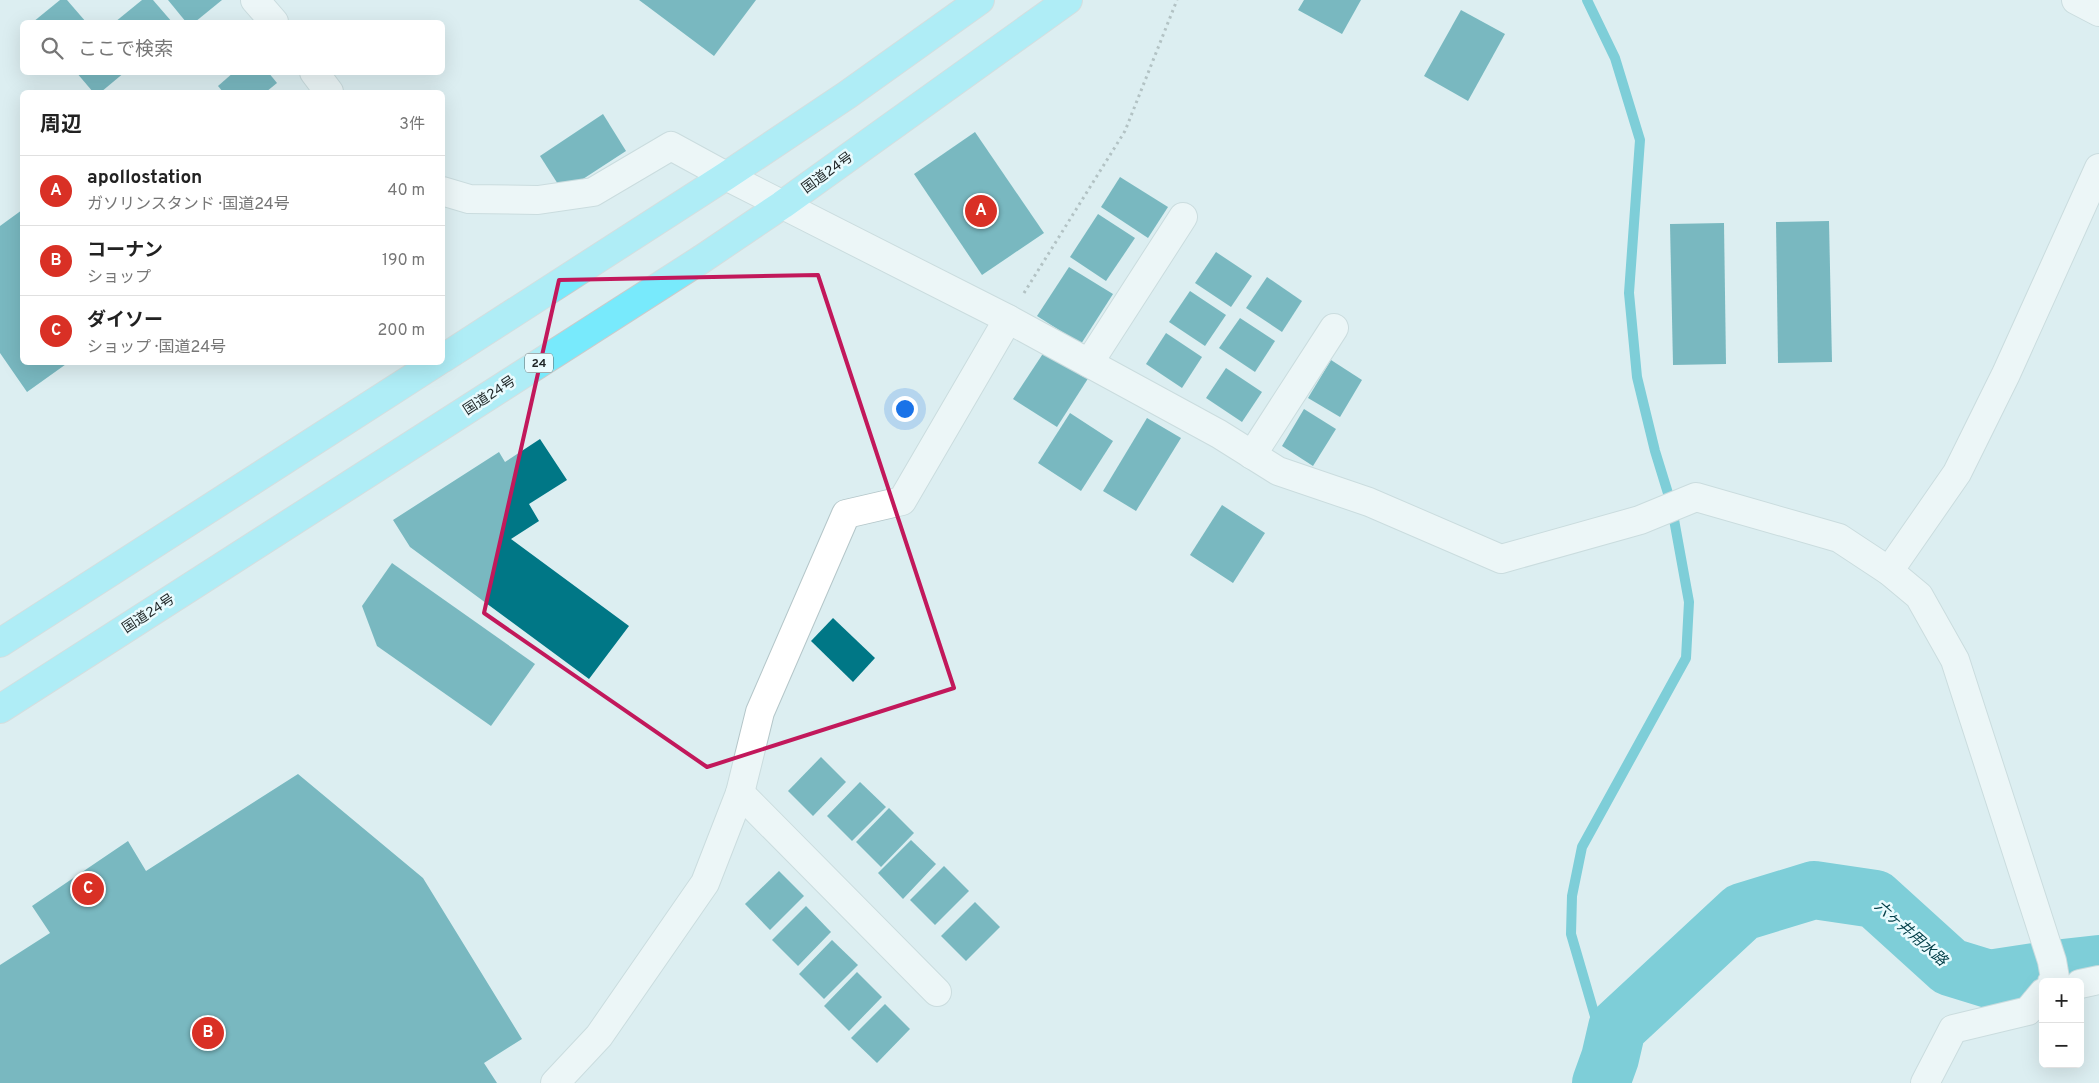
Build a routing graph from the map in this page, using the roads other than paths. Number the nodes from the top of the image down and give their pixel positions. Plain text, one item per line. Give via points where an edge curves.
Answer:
1 (255, 0) edge
2 (980, 0) edge
3 (1068, 0) edge
4 (2076, 0) edge
5 (2099, 12) edge
6 (272, 20) edge
7 (316, 75) edge
8 (328, 90) edge
9 (2099, 168) edge
10 (726, 176) junction
11 (445, 192) edge
12 (782, 205) junction
13 (1183, 217) dead end
14 (1008, 319) junction
15 (1334, 328) dead end
16 (445, 357) edge
17 (1089, 363) junction
18 (432, 365) edge
19 (1252, 454) junction
20 (1889, 571) junction
21 (0, 643) edge
22 (0, 710) edge
23 (740, 793) junction
24 (2055, 978) edge
25 (2099, 980) edge
26 (2084, 983) edge
27 (937, 992) dead end
28 (2039, 998) edge
29 (555, 1083) edge
30 (1925, 1083) edge

1 - 6 street
2 - 10 highway
3 - 12 highway, 国道24号 / 24
4 - 5 street
7 - 8 street
9 - 20 street via 2006,374 1957,473
10 - 11 street via 670,146 593,192 538,200 468,198
10 - 12 street
10 - 16 highway
12 - 14 street
12 - 22 highway, 国道24号 / 24
13 - 17 street
14 - 17 street
14 - 23 street via 902,501 846,514 760,712
15 - 19 street
17 - 19 street
18 - 21 highway
19 - 20 street via 1278,471 1369,502 1501,559 1640,520 1696,497 1839,538
20 - 24 street via 1919,596 1955,660
23 - 27 street
23 - 29 street via 705,882 599,1036
25 - 26 street
28 - 30 street via 2028,1010 1953,1029

